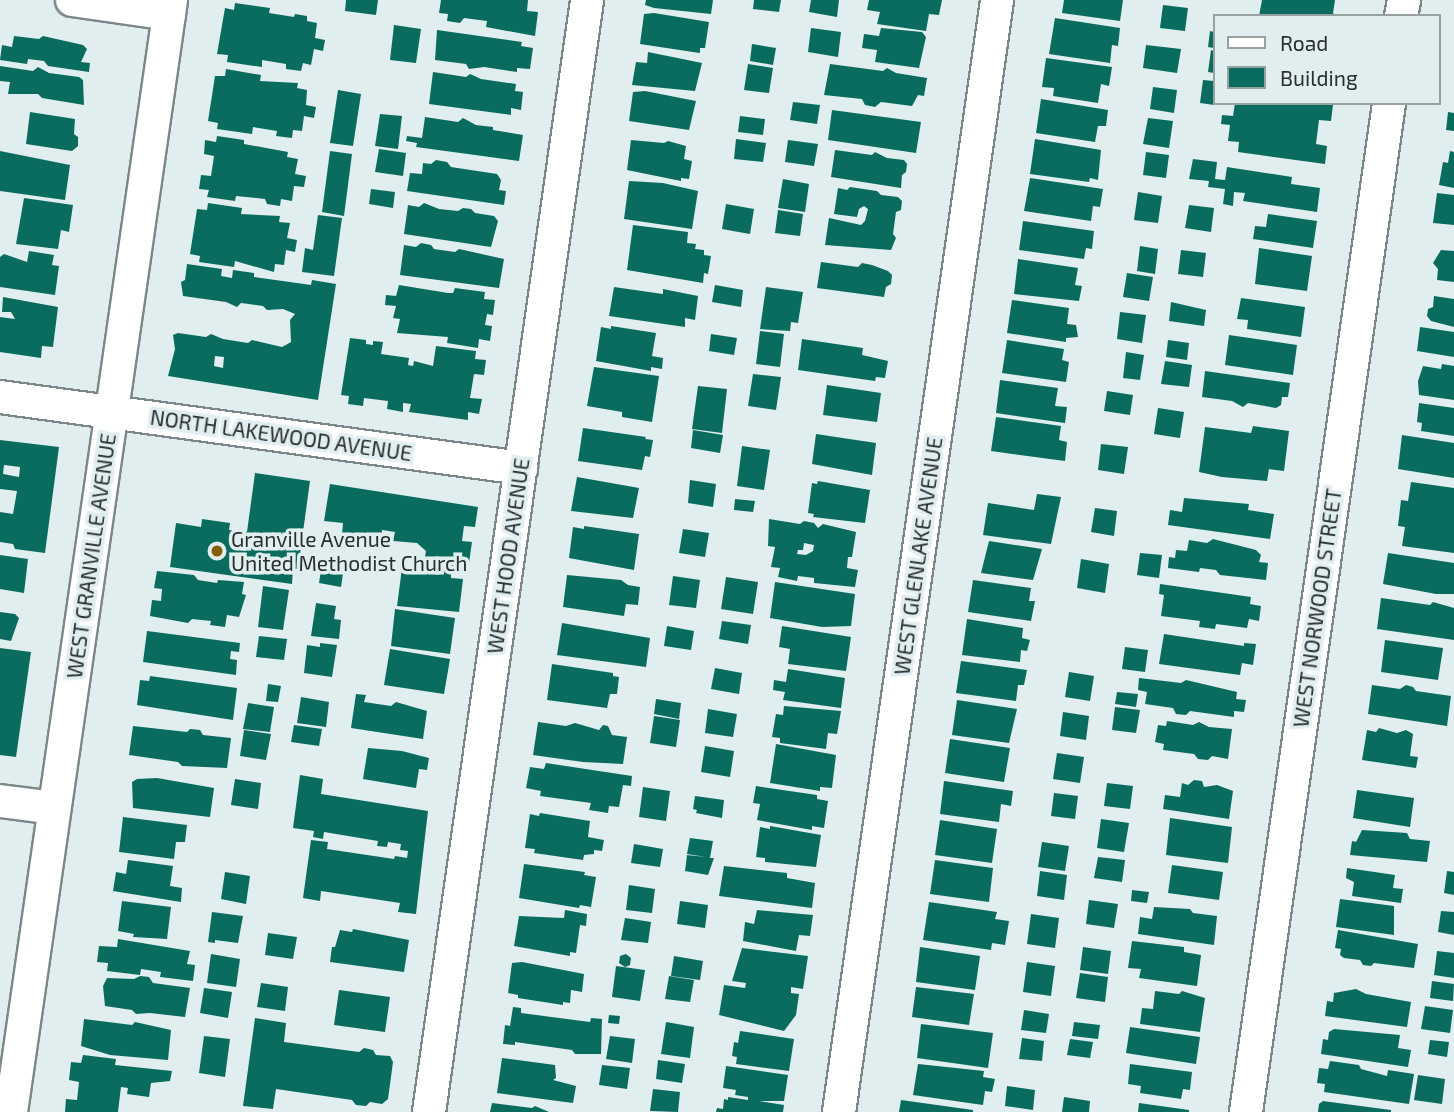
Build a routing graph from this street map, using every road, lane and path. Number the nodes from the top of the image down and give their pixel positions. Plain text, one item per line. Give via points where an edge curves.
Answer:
1 (72, 0) edge
2 (587, 0) edge
3 (997, 0) edge
4 (169, 7) edge
5 (1389, 105) edge
6 (0, 397) edge
7 (111, 412) junction
8 (521, 468) junction
9 (0, 801) edge
10 (54, 808) junction
11 (11, 1112) edge
12 (429, 1112) edge
13 (839, 1112) edge
14 (1245, 1112) edge

1 - 4 street
2 - 8 street, WEST HOOD AVENUE
3 - 13 street, WEST GLENLAKE AVENUE
4 - 7 street, WEST GRANVILLE AVENUE
5 - 14 street, WEST NORWOOD STREET
6 - 7 street, NORTH LAKEWOOD AVENUE
7 - 8 street, NORTH LAKEWOOD AVENUE
7 - 10 street, WEST GRANVILLE AVENUE
8 - 12 street, WEST HOOD AVENUE
9 - 10 street
10 - 11 street, WEST GRANVILLE AVENUE

